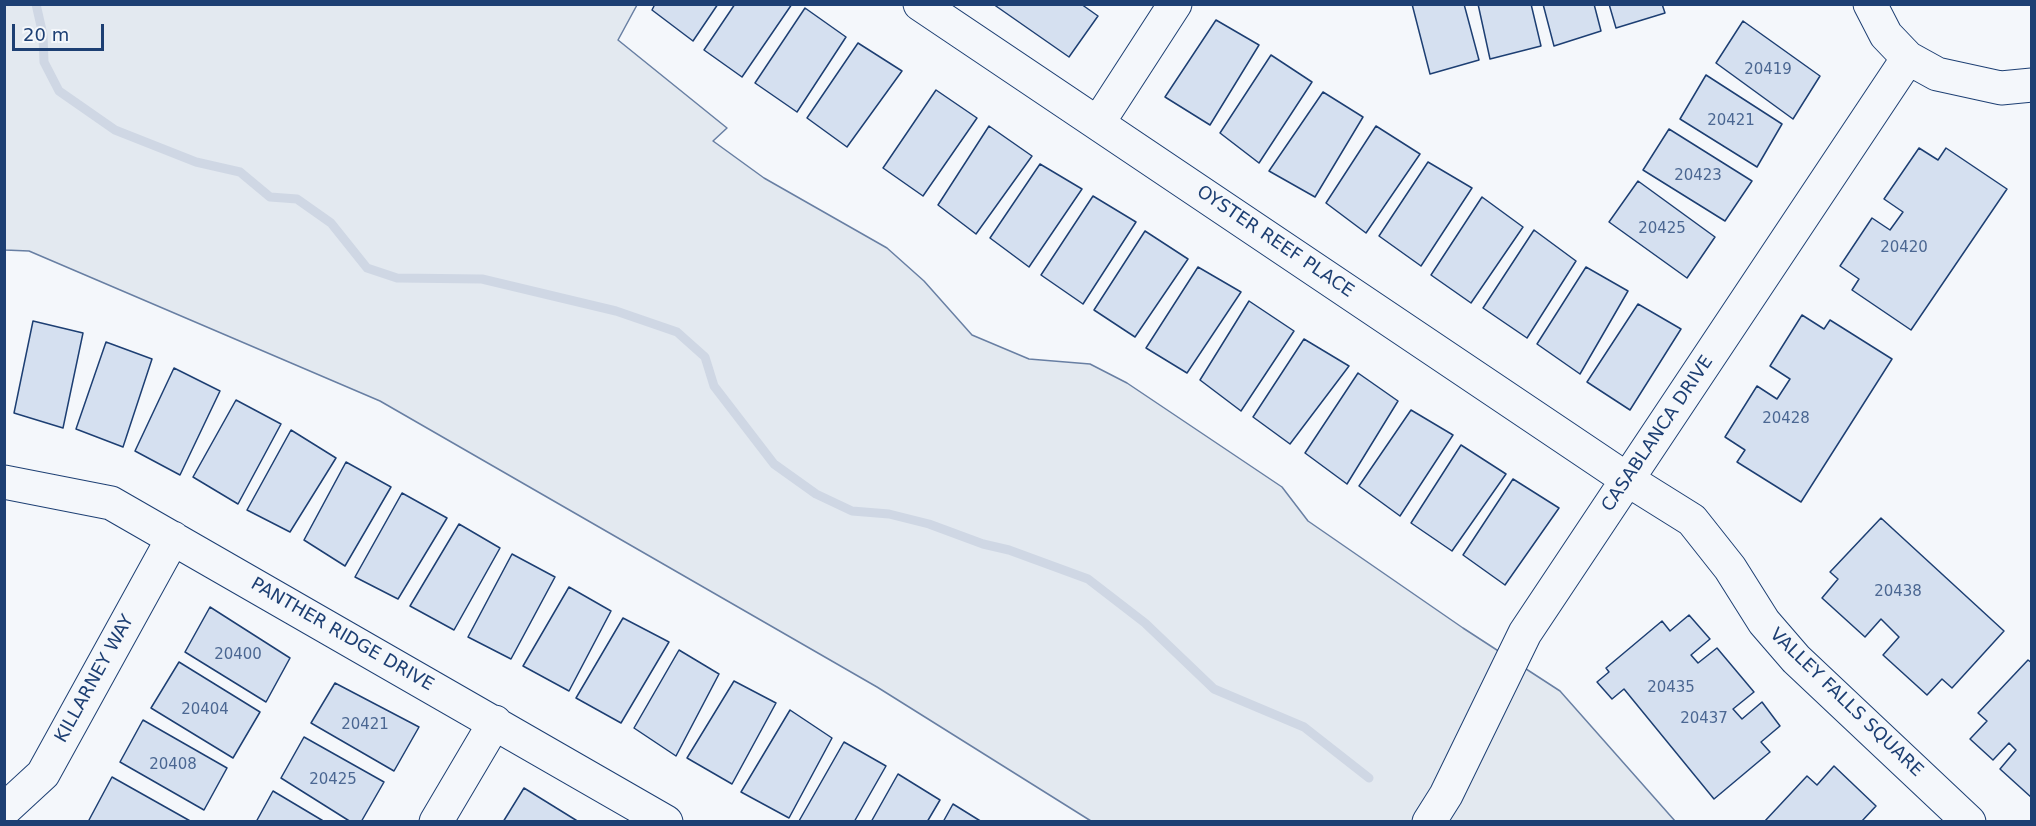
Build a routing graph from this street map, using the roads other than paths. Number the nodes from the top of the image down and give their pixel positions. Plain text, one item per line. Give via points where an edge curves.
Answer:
1 (920, 4) edge
2 (1175, 4) edge
3 (1869, 4) edge
4 (1908, 58) junction
5 (2031, 85) edge
6 (1098, 123) junction
7 (1628, 480) junction
8 (4, 482) edge
9 (173, 538) junction
10 (495, 722) junction
11 (4, 810) edge
12 (436, 822) edge
13 (666, 822) edge
14 (1429, 822) edge
15 (1969, 822) edge

1 - 6 street, OYSTER REEF PLACE
2 - 6 street
3 - 4 street via 1886,35
4 - 5 street via 1937,74 1974,83 2001,88
4 - 7 street, CASABLANCA DRIVE
6 - 7 street, OYSTER REEF PLACE
7 - 14 street, CASABLANCA DRIVE via 1525,633
7 - 15 street, VALLEY FALLS SQUARE via 1692,520 1730,568 1764,622 1796,659
8 - 9 street, PANTHER RIDGE DRIVE via 111,503
9 - 10 street, PANTHER RIDGE DRIVE
9 - 11 street, KILLARNEY WAY via 43,774
10 - 12 street
10 - 13 street, PANTHER RIDGE DRIVE

